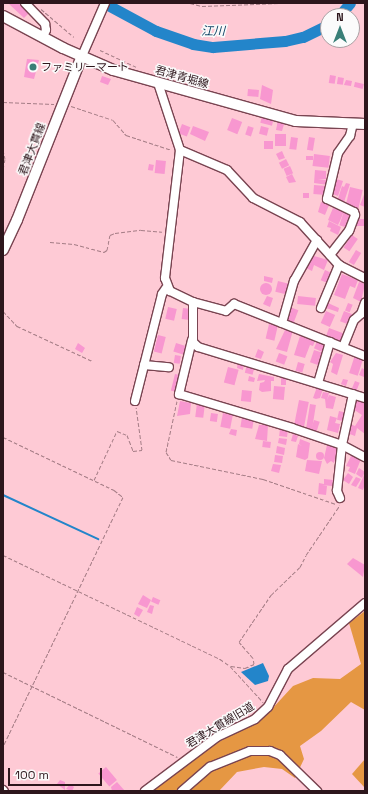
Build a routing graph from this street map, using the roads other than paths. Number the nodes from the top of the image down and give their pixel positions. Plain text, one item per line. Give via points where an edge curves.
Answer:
1 (24, 3) edge
2 (105, 3) edge
3 (3, 16) edge
4 (43, 37) junction
5 (82, 56) junction
6 (158, 83) junction
7 (353, 124) junction
8 (365, 124) edge
9 (180, 151) junction
10 (317, 240) junction
11 (3, 250) edge
12 (330, 255) junction
13 (339, 265) junction
14 (365, 278) edge
15 (166, 288) junction
16 (193, 302) junction
17 (365, 303) edge
18 (321, 308) dead end
19 (282, 323) junction
20 (192, 340) junction
21 (330, 342) junction
22 (343, 347) junction
23 (365, 356) edge
24 (144, 365) junction
25 (168, 367) dead end
26 (318, 383) junction
27 (353, 394) junction
28 (365, 398) edge
29 (135, 401) road end
30 (342, 445) junction
31 (365, 457) edge
32 (340, 502) road end
33 (365, 603) edge
34 (144, 791) edge
35 (182, 791) edge
36 (316, 791) edge

1 - 4 street via 46,24
2 - 5 street
3 - 4 main road, 君津青堀線
4 - 5 main road, 君津青堀線
5 - 6 main road, 君津青堀線 via 113,70
5 - 11 main road, 君津大貫線
6 - 7 main road, 君津青堀線 via 296,121
6 - 9 street
7 - 8 main road, 君津青堀線
7 - 12 street via 350,136 338,153 327,199 354,212 349,231
9 - 10 street via 227,170 253,198 300,222
9 - 15 street via 165,270
10 - 12 street
10 - 19 street via 294,281
12 - 13 street
13 - 14 street
13 - 18 street
15 - 16 street
15 - 24 street via 162,294
16 - 19 street via 226,311 234,304
16 - 20 street
17 - 22 street via 362,314 354,320
19 - 21 street
20 - 26 street via 198,346
20 - 30 street via 179,394
21 - 22 street
21 - 26 street
22 - 23 street
24 - 25 street
24 - 29 street
26 - 27 street
27 - 28 street
27 - 30 street
30 - 31 street
30 - 32 street via 336,491
33 - 34 street, 君津大貫線旧道 via 288,669 268,707 255,719 216,737
35 - 36 street via 210,767 250,751 270,751 280,755

